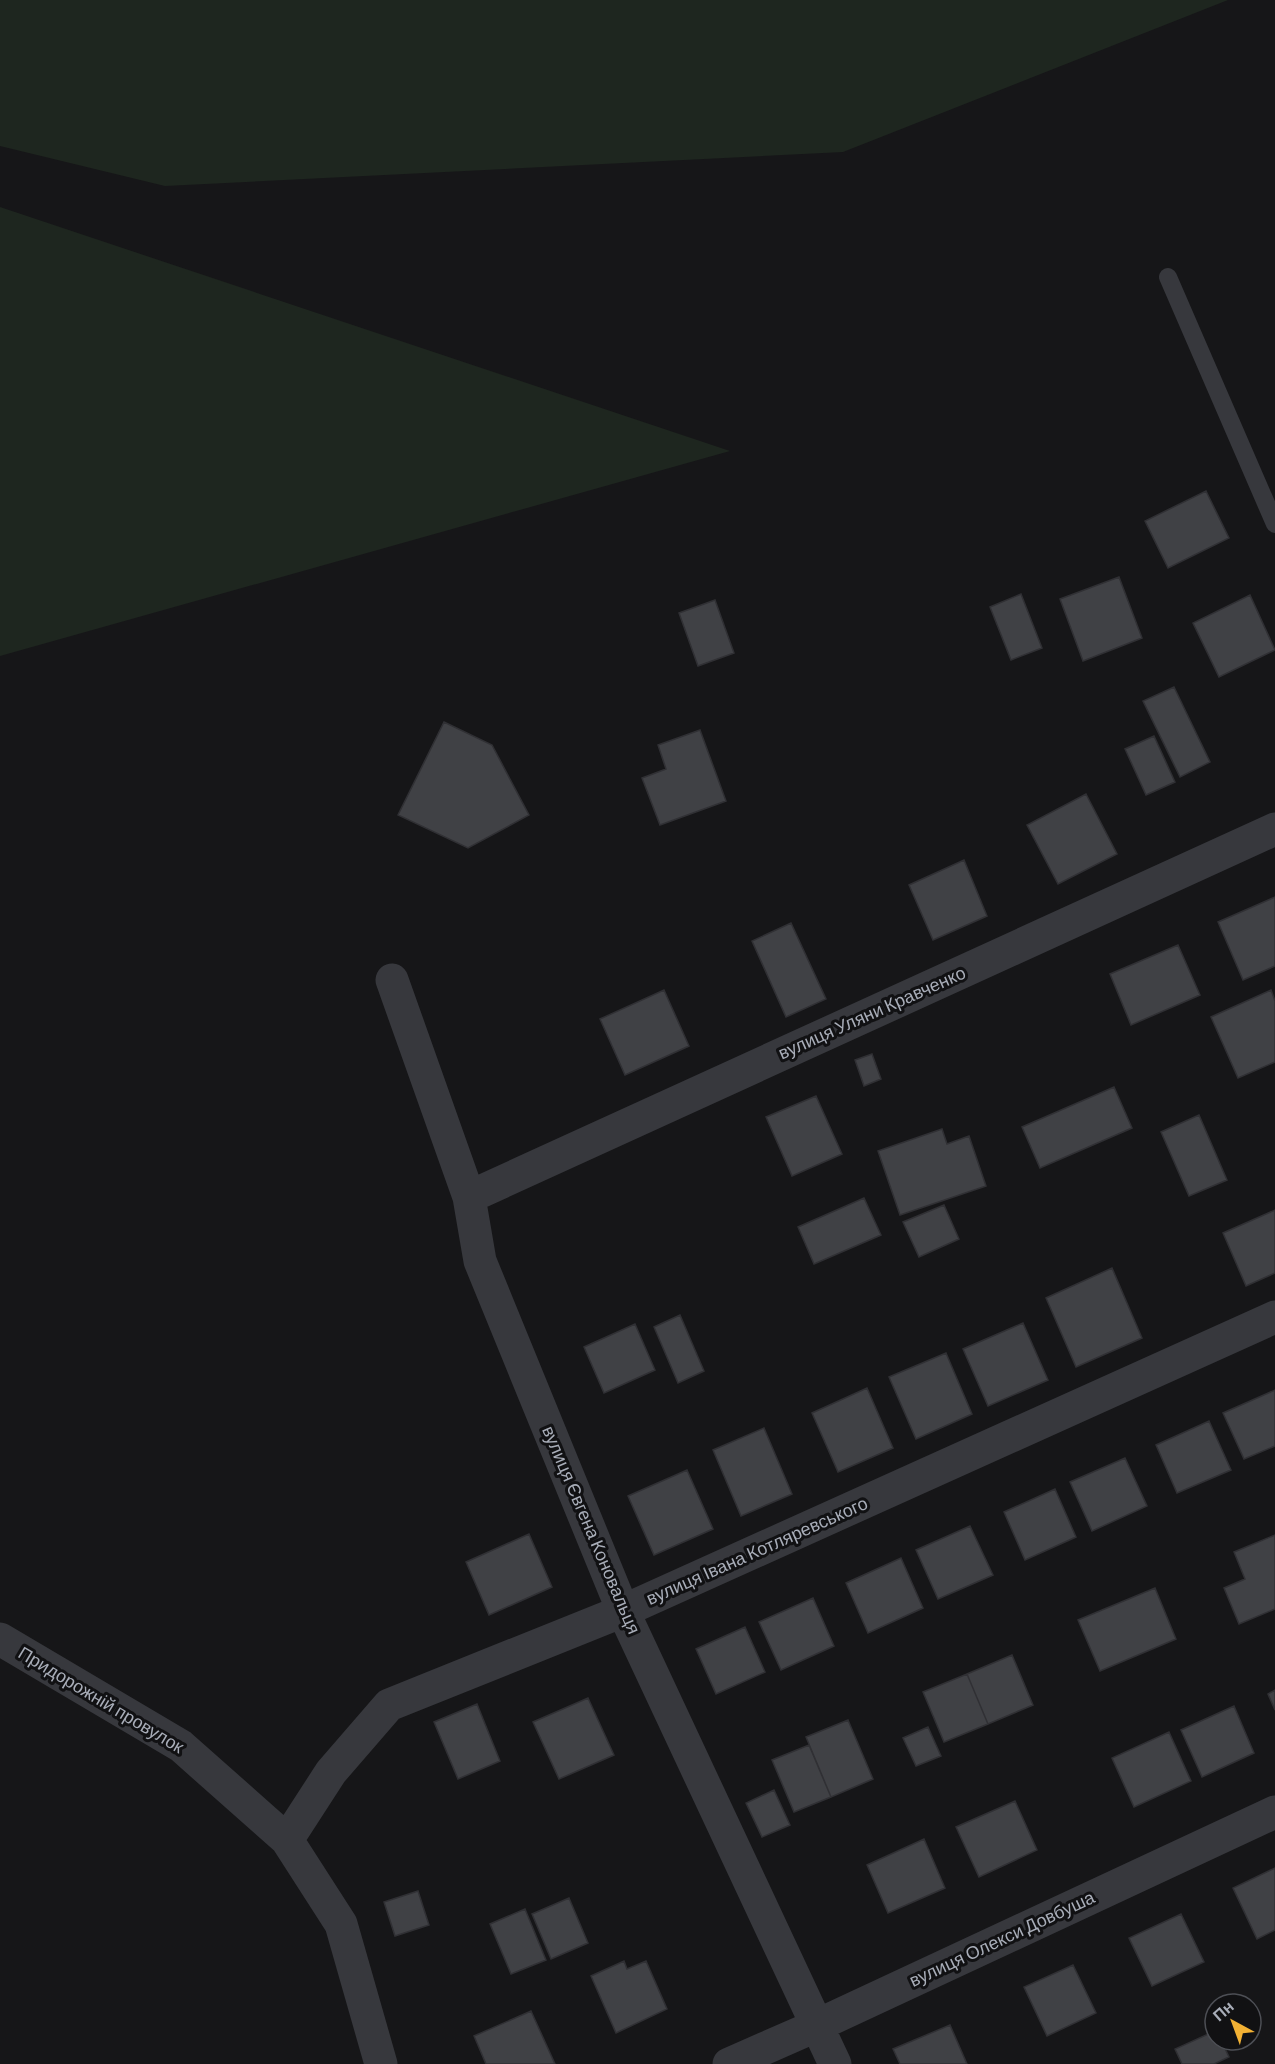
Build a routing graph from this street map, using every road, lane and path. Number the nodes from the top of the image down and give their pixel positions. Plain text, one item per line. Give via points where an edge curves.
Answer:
1 (1168, 277) dead end
2 (1275, 524) edge
3 (1275, 829) edge
4 (392, 980) dead end
5 (469, 1197) junction
6 (1275, 1317) edge
7 (623, 1611) junction
8 (0, 1639) edge
9 (1275, 1812) edge
10 (287, 1840) junction
11 (818, 2025) junction
12 (381, 2064) edge
13 (729, 2064) edge
14 (835, 2064) edge

1 - 2 lane
3 - 5 street, вулиця Уляни Кравченко
4 - 5 street, вулиця Євгена Коновальця
5 - 7 street, вулиця Євгена Коновальця via 480,1261
6 - 7 street, вулиця Івана Котляревського
7 - 10 street, вулиця Івана Котляревського via 389,1705 331,1772
7 - 11 street, вулиця Євгена Коновальця
8 - 10 street, Придорожній провулок via 181,1746
9 - 11 street, вулиця Олекси Довбуша
10 - 12 street, Придорожній провулок via 341,1924
11 - 13 street, вулиця Олекси Довбуша
11 - 14 street, вулиця Євгена Коновальця

